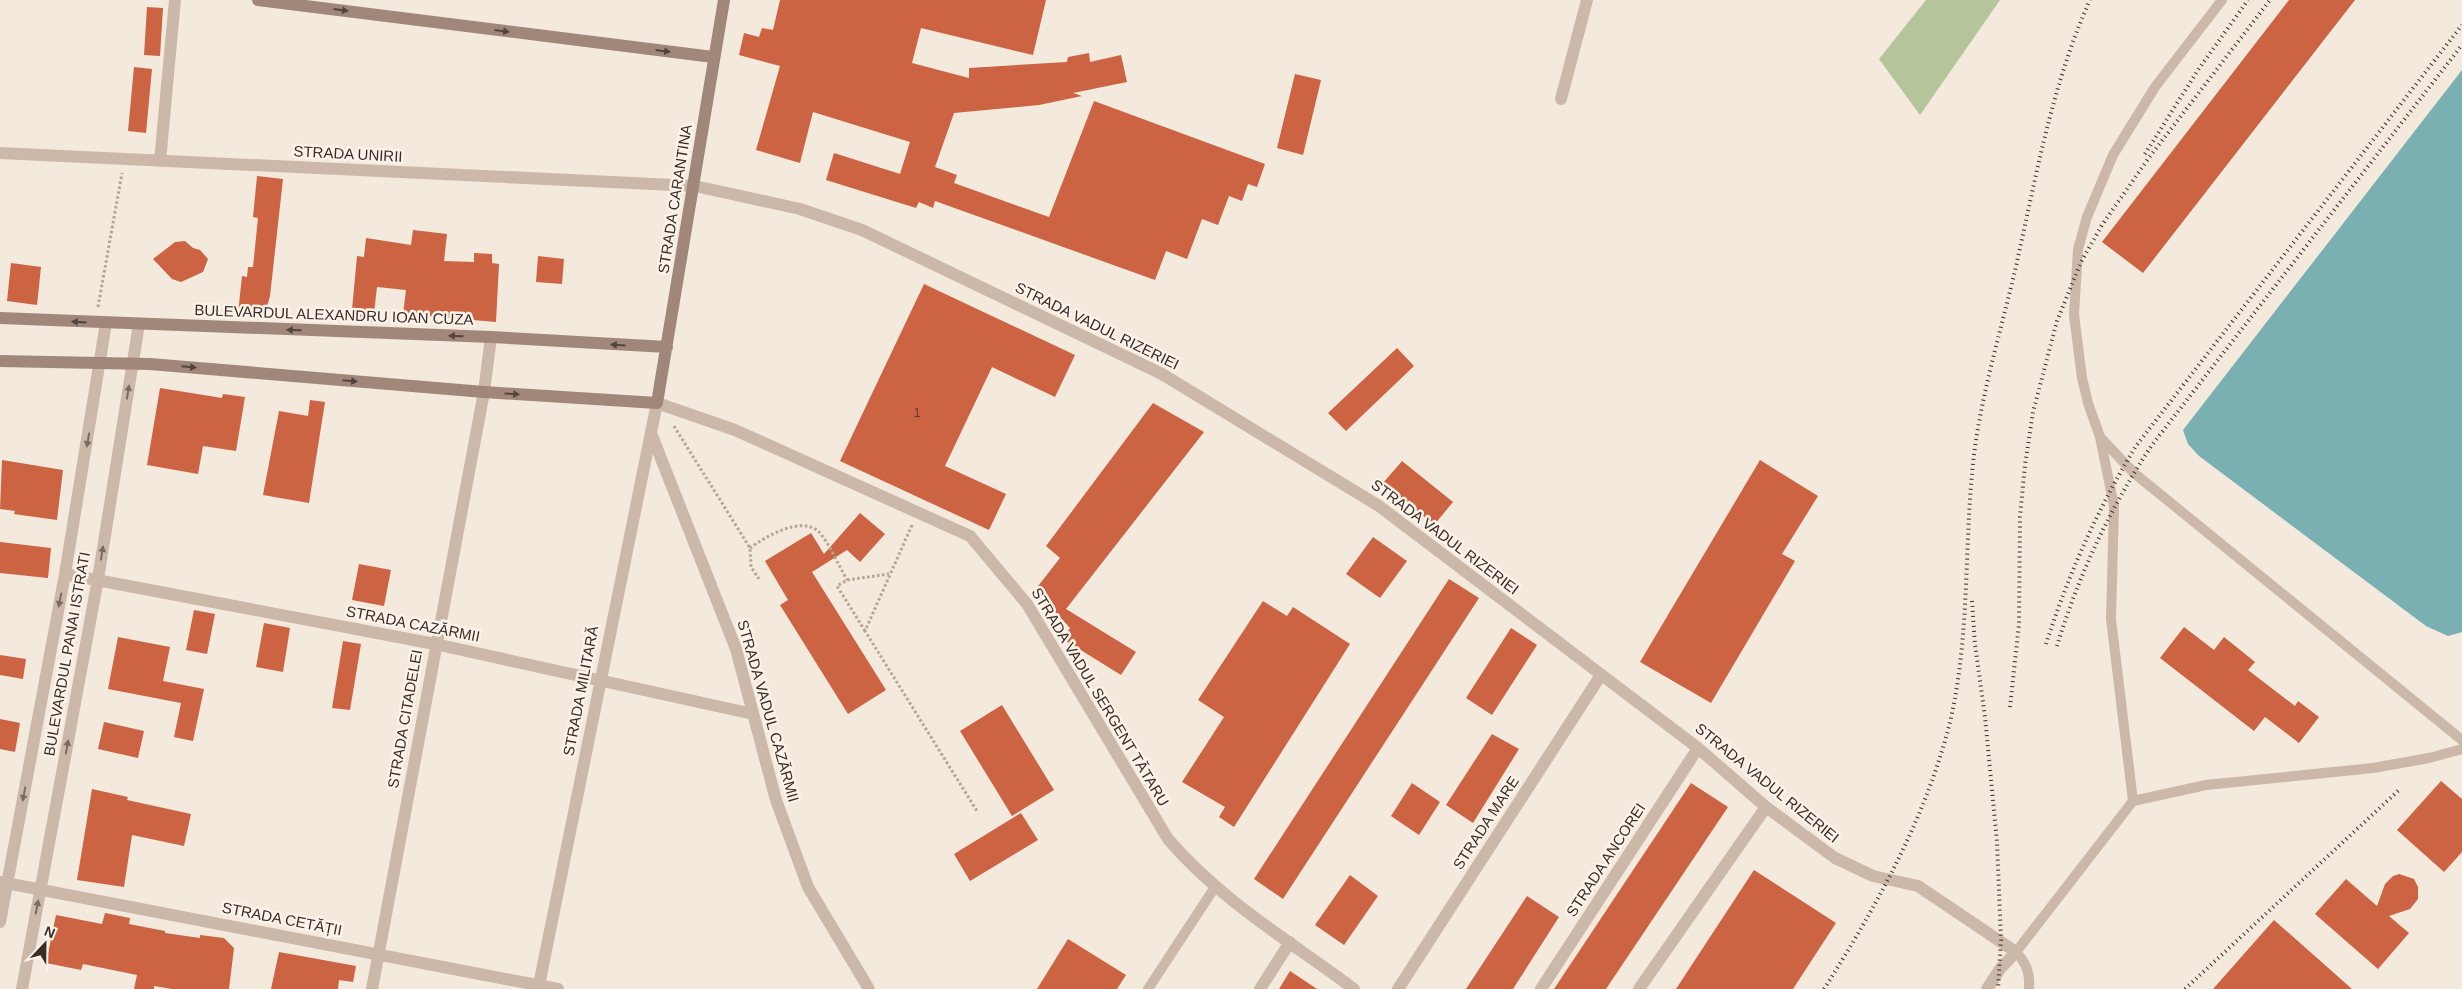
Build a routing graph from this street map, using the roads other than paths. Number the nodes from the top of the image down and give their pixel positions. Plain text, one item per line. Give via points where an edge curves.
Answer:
1 (175, 0) edge
2 (258, 0) edge
3 (724, 0) edge
4 (1587, 0) edge
5 (2222, 0) edge
6 (713, 57) junction
7 (1561, 99) dead end
8 (0, 153) edge
9 (160, 161) junction
10 (695, 186) junction
11 (0, 318) edge
12 (101, 323) junction
13 (139, 324) junction
14 (491, 337) junction
15 (667, 348) junction
16 (0, 361) edge
17 (101, 362) junction
18 (133, 364) junction
19 (484, 392) junction
20 (657, 403) junction
21 (651, 433) junction
22 (2100, 436) junction
23 (65, 574) junction
24 (98, 579) junction
25 (435, 644) junction
26 (1601, 675) junction
27 (599, 678) junction
28 (753, 714) junction
29 (2462, 740) edge
30 (1698, 748) junction
31 (2462, 749) edge
32 (2133, 801) junction
33 (1766, 807) junction
34 (4, 882) edge
35 (1216, 887) junction
36 (41, 888) junction
37 (0, 922) edge
38 (1290, 942) junction
39 (2016, 952) junction
40 (378, 954) junction
41 (538, 985) junction
42 (22, 989) edge
43 (372, 989) edge
44 (558, 989) edge
45 (870, 989) edge
46 (1148, 989) edge
47 (1260, 989) edge
48 (1354, 989) edge
49 (1398, 989) edge
50 (1541, 989) edge
51 (1639, 989) edge
52 (1986, 989) edge
53 (2029, 989) edge

1 - 9 street
2 -> 6 main road
3 - 6 main road, STRADA CARANTINA
4 - 7 street
5 - 22 lane via 2155,87 2113,155 2087,217 2078,249 2074,315 2082,378
6 - 10 main road, STRADA CARANTINA
8 - 9 street, STRADA UNIRII
9 - 10 street, STRADA UNIRII
10 - 15 main road, STRADA CARANTINA
10 - 26 street, STRADA VADUL RIZERIEI via 800,209 862,230 1162,374 1379,506
12 -> 11 main road, BULEVARDUL ALEXANDRU IOAN CUZA
12 - 13 main road, BULEVARDUL ALEXANDRU IOAN CUZA
12 - 17 street, BULEVARDUL PANAI ISTRATI
14 -> 13 main road, BULEVARDUL ALEXANDRU IOAN CUZA
13 - 18 street, BULEVARDUL PANAI ISTRATI
15 -> 14 main road, BULEVARDUL ALEXANDRU IOAN CUZA
14 - 19 street, STRADA CITADELEI
15 - 20 main road, STRADA CARANTINA
16 - 17 main road
17 - 18 main road
17 -> 23 street, BULEVARDUL PANAI ISTRATI
18 -> 19 main road
24 -> 18 street, BULEVARDUL PANAI ISTRATI
19 -> 20 main road
19 - 25 street, STRADA CITADELEI
20 - 21 street, STRADA MILITARĂ
20 - 35 street, STRADA VADUL SERGENT TĂTARU via 735,430 970,536 1027,604 1168,839 1189,864
21 - 27 street, STRADA MILITARĂ
21 - 28 street, STRADA VADUL CAZĂRMII via 736,649
22 - 29 lane via 2134,472
22 - 32 lane via 2114,506 2111,619
23 - 24 street, STRADA CAZĂRMII
23 -> 34 street, BULEVARDUL PANAI ISTRATI
24 - 25 street, STRADA CAZĂRMII
36 -> 24 street, BULEVARDUL PANAI ISTRATI
25 - 27 street, STRADA CAZĂRMII
25 - 40 street, STRADA CITADELEI
26 - 30 street, STRADA VADUL RIZERIEI
26 - 49 street, STRADA MARE
27 - 28 street, STRADA CAZĂRMII
27 - 41 street, STRADA MILITARĂ
28 - 45 street, STRADA VADUL CAZĂRMII via 776,800 808,887
30 - 33 street, STRADA VADUL RIZERIEI
30 - 50 street, STRADA ANCOREI
31 - 32 lane via 2373,768 2206,785
32 - 39 lane
33 - 39 street, STRADA VADUL RIZERIEI via 1842,862 1873,876 1918,886
33 - 51 street
34 - 36 street, STRADA CETĂȚII
34 - 37 street, BULEVARDUL PANAI ISTRATI
35 - 38 street, STRADA VADUL SERGENT TĂTARU
35 - 46 lane
36 - 40 street, STRADA CETĂȚII
42 -> 36 street, BULEVARDUL PANAI ISTRATI
38 - 47 street
38 - 48 street, STRADA VADUL SERGENT TĂTARU
39 - 52 street
39 - 53 lane via 2026,962
40 - 41 street, STRADA CETĂȚII
40 - 43 street, STRADA CITADELEI
41 - 44 street, STRADA CETĂȚII

